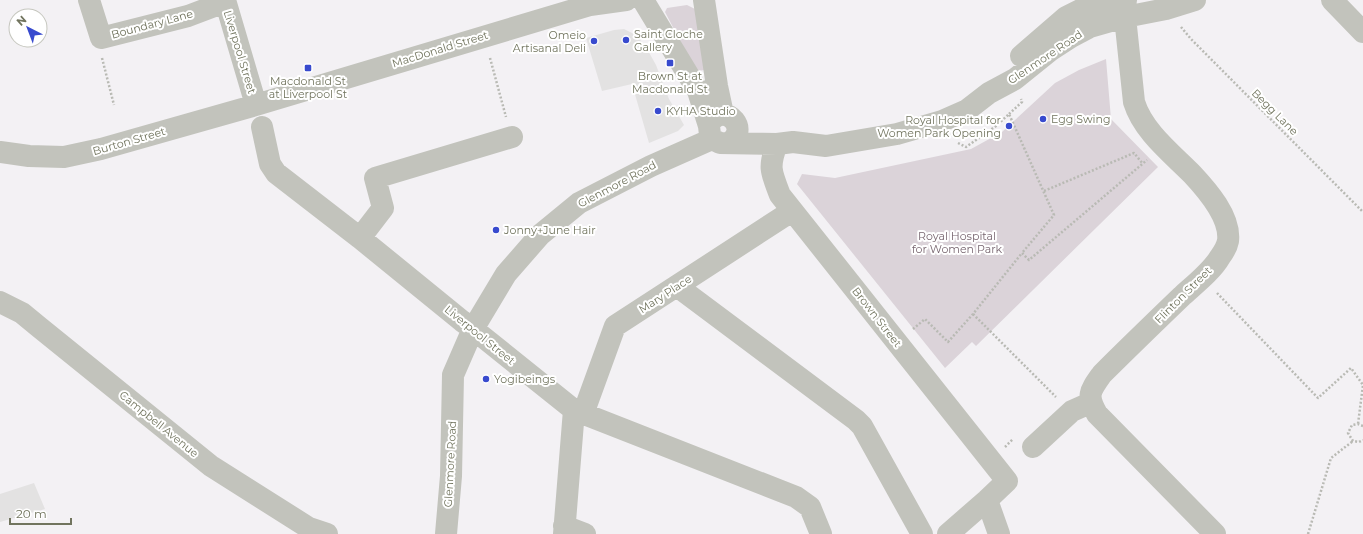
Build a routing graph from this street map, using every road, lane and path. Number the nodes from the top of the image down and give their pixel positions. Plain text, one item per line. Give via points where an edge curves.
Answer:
1 (89, 0) edge
2 (626, 0) edge
3 (643, 0) edge
4 (704, 0) edge
5 (1195, 0) edge
6 (1332, 0) edge
7 (225, 1) edge
8 (589, 3) edge
9 (1126, 9) edge
10 (1178, 22) dead end
11 (1363, 31) edge
12 (101, 38) junction
13 (490, 58) dead end
14 (1022, 102) dead end
15 (114, 105) dead end
16 (256, 105) junction
17 (1009, 114) junction
18 (262, 127) dead end
19 (722, 130) junction
20 (512, 137) joint
21 (958, 143) dead end
22 (777, 144) junction
23 (1163, 146) junction
24 (0, 152) edge
25 (1143, 164) junction
26 (1044, 191) junction
27 (792, 211) junction
28 (1363, 212) edge
29 (360, 238) junction
30 (1022, 253) junction
31 (1202, 277) junction
32 (678, 287) junction
33 (0, 302) edge
34 (973, 314) junction
35 (925, 319) dead end
36 (473, 329) junction
37 (1056, 397) dead end
38 (1090, 403) junction
39 (578, 412) junction
40 (1358, 424) junction
41 (1363, 426) edge
42 (1363, 440) edge
43 (1353, 441) junction
44 (1033, 447) dead end
45 (987, 500) junction
46 (564, 530) edge
47 (315, 532) edge
48 (446, 534) edge
49 (585, 534) edge
50 (821, 534) edge
51 (922, 534) edge
52 (948, 534) edge
53 (999, 534) edge
54 (1215, 534) edge
55 (1308, 534) edge

1 - 12 street, Boundary Lane
2 - 8 street, MacDonald Street
3 - 19 street
4 - 19 street
5 - 9 street, Glenmore Road via 1166,9
6 - 11 street
7 - 12 street, Boundary Lane via 188,16
7 - 16 street, Liverpool Street
8 - 16 street, MacDonald Street
9 - 22 street, Glenmore Road via 1071,37 1016,79 989,93 967,110 942,121 898,134 826,146 793,142
9 - 23 street, Flinton Street via 1134,102 1143,122
10 - 28 path, Begg Lane via 1191,39
12 - 15 path, Boundary Lane via 98,43
13 - 20 path
14 - 17 path
16 - 24 street, Burton Street via 82,154 46,157
17 - 21 path via 966,147
17 - 26 path
18 - 29 street, Liverpool Street via 270,164 276,173
19 - 22 street, Glenmore Road
19 - 36 street, Glenmore Road via 579,203 540,235 506,274
20 - 29 street via 374,178 383,208
22 - 27 street, Brown Street via 770,165 772,177 780,195
23 - 25 path
23 - 31 street, Flinton Street via 1207,191 1219,207 1226,223 1228,242 1220,258
25 - 26 path via 1134,153
25 - 30 path via 1029,260
26 - 30 path via 1054,215
27 - 32 street, Mary Place
27 - 45 street, Brown Street via 1007,481
29 - 36 street, Liverpool Street
30 - 34 path
31 - 38 street, Flinton Street via 1102,374 1090,394
31 - 40 path via 1318,398 1351,368 1363,385
32 - 39 street, Mary Place via 615,326
32 - 51 street via 862,426
33 - 47 street, Campbell Avenue via 22,313 211,466
34 - 35 path via 948,342
34 - 37 path
36 - 39 street, Liverpool Street
36 - 48 street, Glenmore Road via 453,375 451,476
38 - 44 street via 1072,411
38 - 54 street via 1097,414
39 - 46 street, Mary Place
39 - 50 street, Liverpool Street via 796,497 810,507
40 - 41 path
40 - 43 path via 1352,425 1349,430 1349,436
42 - 43 path
43 - 55 path via 1331,458
45 - 52 street
45 - 53 street
46 - 49 street

